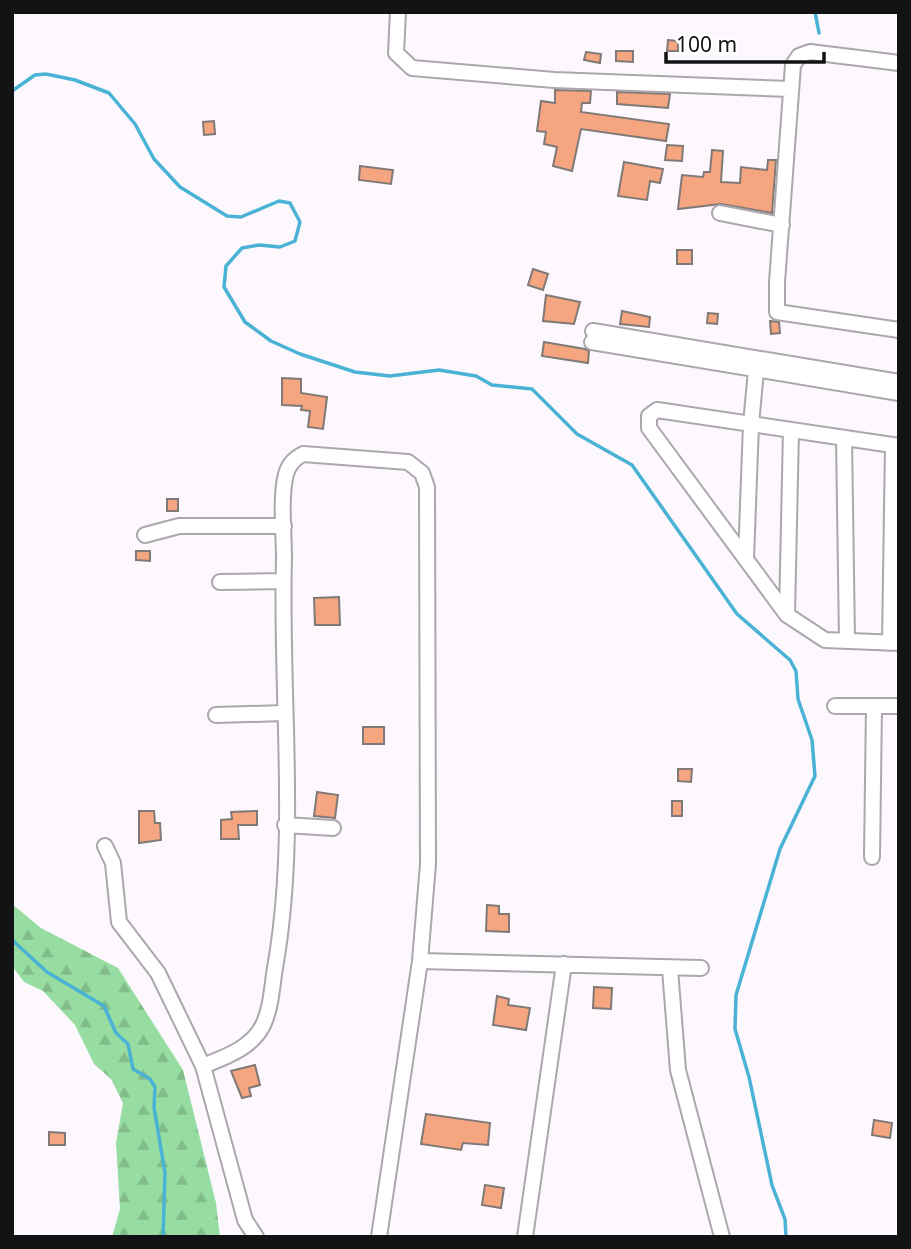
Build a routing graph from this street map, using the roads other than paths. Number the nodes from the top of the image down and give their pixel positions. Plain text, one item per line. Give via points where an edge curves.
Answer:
1 (398, 12) edge
2 (899, 63) edge
3 (790, 89) junction
4 (720, 213) dead end
5 (782, 225) junction
6 (899, 330) edge
7 (592, 337) dead end
8 (757, 364) junction
9 (899, 382) edge
10 (899, 393) edge
11 (751, 424) junction
12 (791, 430) junction
13 (844, 438) junction
14 (896, 446) edge
15 (284, 526) junction
16 (145, 536) dead end
17 (746, 559) junction
18 (220, 582) dead end
19 (283, 582) junction
20 (787, 615) junction
21 (847, 641) junction
22 (895, 643) edge
23 (835, 706) dead end
24 (874, 706) junction
25 (899, 706) edge
26 (284, 713) junction
27 (216, 715) dead end
28 (285, 825) junction
29 (333, 828) dead end
30 (105, 846) dead end
31 (872, 857) dead end
32 (420, 961) junction
33 (564, 964) junction
34 (701, 968) dead end
35 (670, 970) junction
36 (203, 1066) junction
37 (256, 1237) edge
38 (379, 1237) edge
39 (526, 1237) edge
40 (722, 1237) edge

1 - 3 street via 396,53 412,68 554,80
2 - 3 street via 810,52 799,56 793,65
3 - 5 street
4 - 5 street
5 - 6 street via 777,312
7 - 8 street
8 - 9 street
8 - 10 street
8 - 11 street
11 - 12 street
11 - 17 street
11 - 17 street via 657,410 649,416 649,428
12 - 13 street
12 - 20 street
13 - 14 street
13 - 21 street
14 - 22 street
15 - 16 street via 179,526
15 - 19 street
15 - 32 street via 286,475 294,459 303,454 408,462 422,473 427,487 428,864
17 - 20 street
18 - 19 street
19 - 26 street
20 - 21 street via 825,640
21 - 22 street
23 - 24 street
24 - 25 street
24 - 31 street
26 - 27 street
26 - 28 street
28 - 29 street
28 - 36 street via 286,872 269,1007 262,1027 239,1049
30 - 36 street via 113,863 119,922 158,973
32 - 33 street
32 - 38 street
33 - 35 street
33 - 39 street
34 - 35 street
35 - 40 street via 678,1070
36 - 37 street via 245,1220

